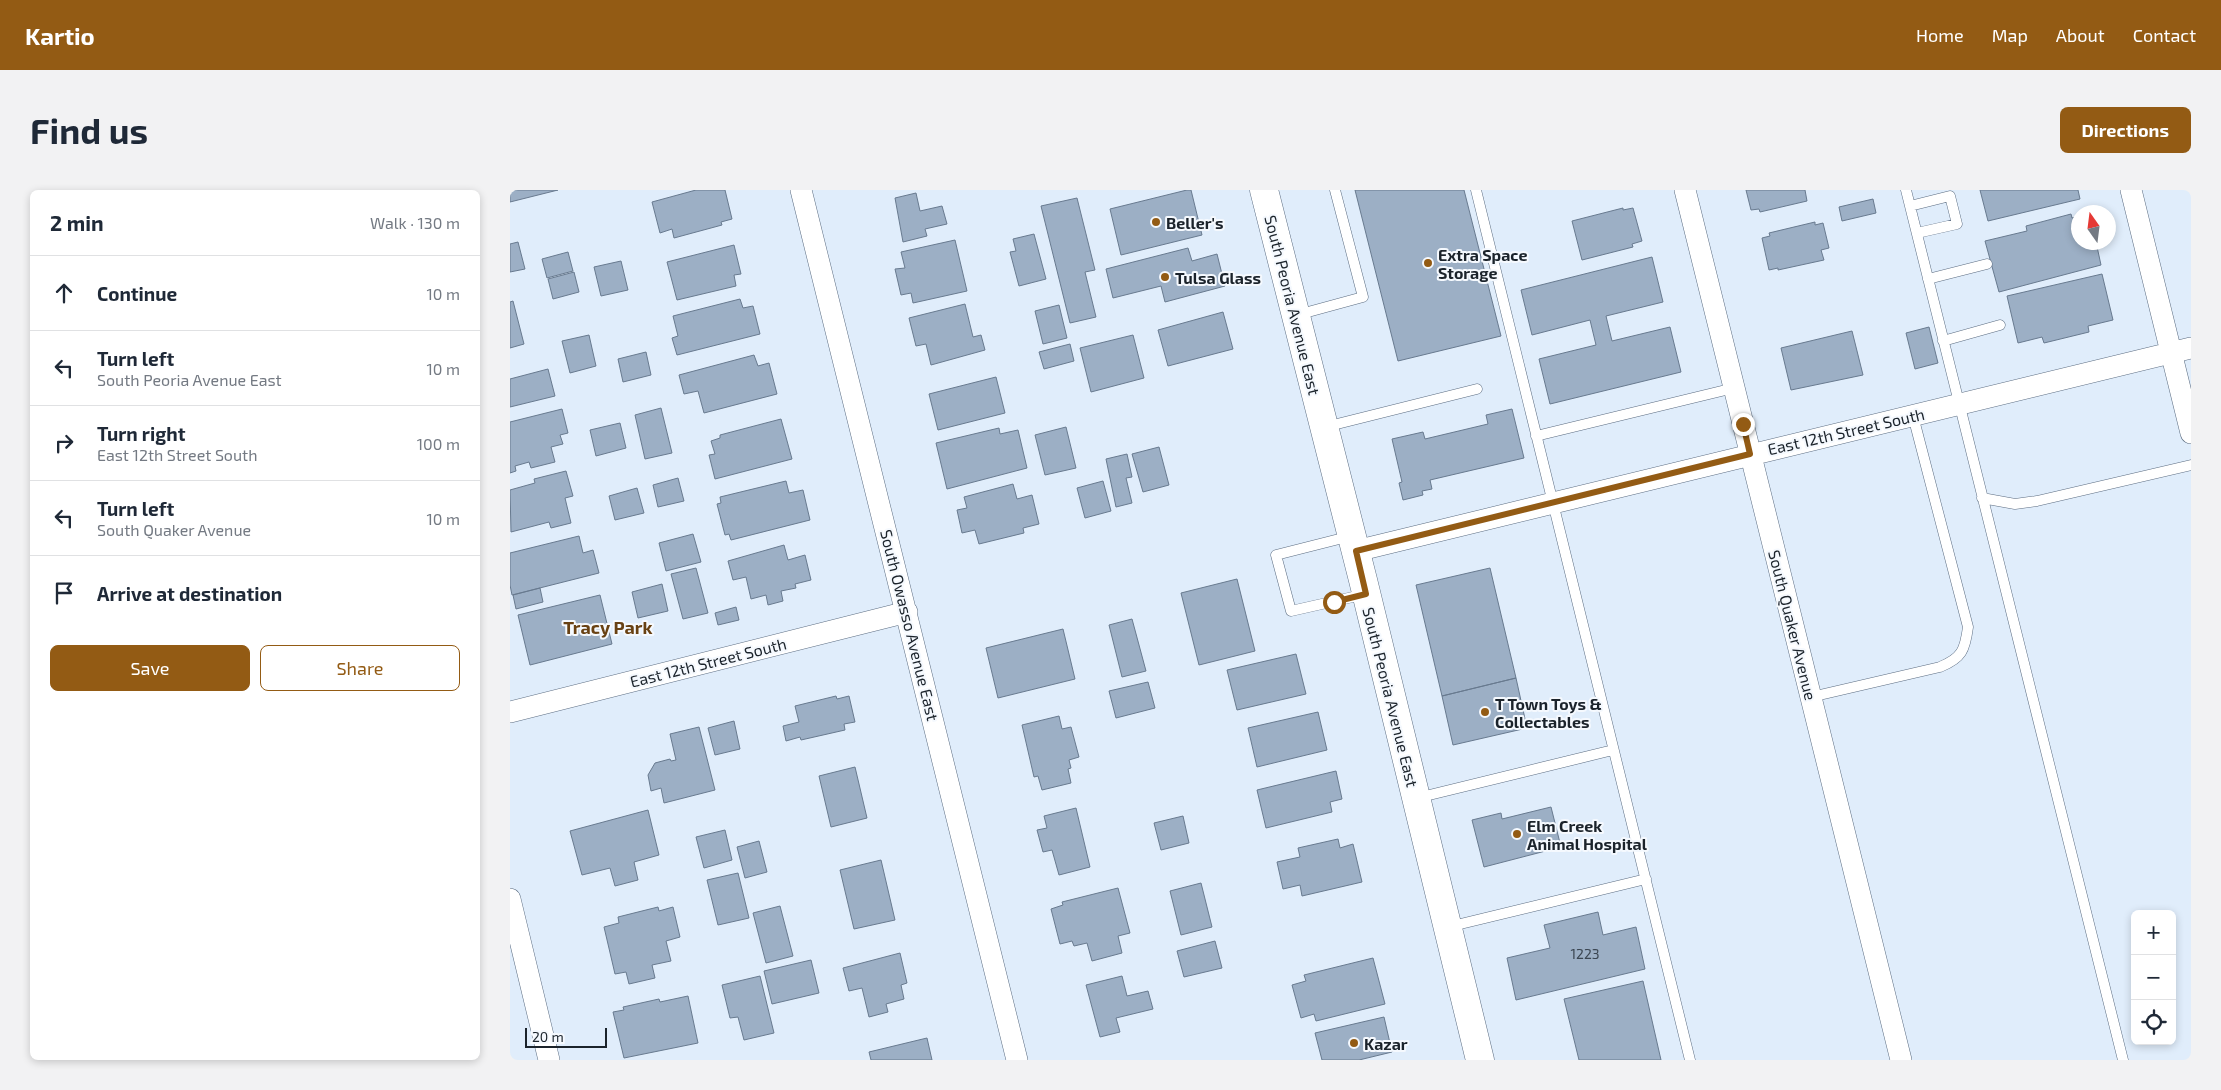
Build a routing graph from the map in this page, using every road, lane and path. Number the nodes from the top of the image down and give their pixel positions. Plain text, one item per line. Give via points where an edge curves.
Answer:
1 (801, 190) edge
2 (1264, 190) edge
3 (1335, 190) edge
4 (1476, 190) edge
5 (1685, 190) edge
6 (1906, 190) edge
7 (2131, 190) edge
8 (1910, 206) junction
9 (1917, 233) junction
10 (1987, 264) dead end
11 (1928, 279) junction
12 (1296, 315) junction
13 (2000, 325) dead end
14 (1943, 340) junction
15 (2181, 350) edge
16 (1734, 388) junction
17 (1477, 389) dead end
18 (1959, 404) junction
19 (1913, 416) junction
20 (1324, 427) junction
21 (2191, 433) edge
22 (1536, 436) junction
23 (1750, 454) junction
24 (2191, 465) edge
25 (1982, 498) junction
26 (1553, 503) junction
27 (1354, 543) junction
28 (1366, 594) junction
29 (907, 612) junction
30 (1810, 697) junction
31 (510, 712) edge
32 (1613, 750) junction
33 (1416, 798) junction
34 (1646, 879) junction
35 (510, 899) edge
36 (1447, 927) junction
37 (550, 1060) edge
38 (1017, 1060) edge
39 (1480, 1060) edge
40 (1690, 1060) edge
41 (1901, 1060) edge
42 (2123, 1060) edge

1 - 29 street, South Owasso Avenue East
2 - 12 main road, South Peoria Avenue East
3 - 12 lane via 1363,297
4 - 22 lane
5 - 16 street, South Quaker Avenue
6 - 8 lane
7 - 15 street
8 - 9 lane
8 - 9 lane via 1950,196 1957,224
9 - 11 lane
10 - 11 lane
11 - 14 lane
12 - 20 main road, South Peoria Avenue East
13 - 14 lane
14 - 18 lane
15 - 18 street, East 12th Street South
15 - 21 street
16 - 22 lane
16 - 23 street, South Quaker Avenue
17 - 20 lane
18 - 19 street, East 12th Street South
18 - 25 lane
19 - 23 street, East 12th Street South
19 - 30 lane via 1968,627 1966,644 1955,661 1940,667
20 - 27 main road, South Peoria Avenue East
22 - 26 lane
23 - 26 street, East 12th Street South
23 - 30 street, South Quaker Avenue
24 - 25 lane via 2037,501 2015,504
25 - 42 lane
26 - 27 street, East 12th Street South
26 - 32 lane
27 - 28 main road, South Peoria Avenue East
27 - 28 lane via 1276,555 1291,611
28 - 33 main road, South Peoria Avenue East
29 - 31 street, East 12th Street South
29 - 38 street, South Owasso Avenue East
30 - 41 street, South Quaker Avenue
32 - 33 lane
32 - 34 lane
33 - 36 main road, South Peoria Avenue East
34 - 36 lane
34 - 40 lane
35 - 37 street
36 - 39 main road, South Peoria Avenue East

